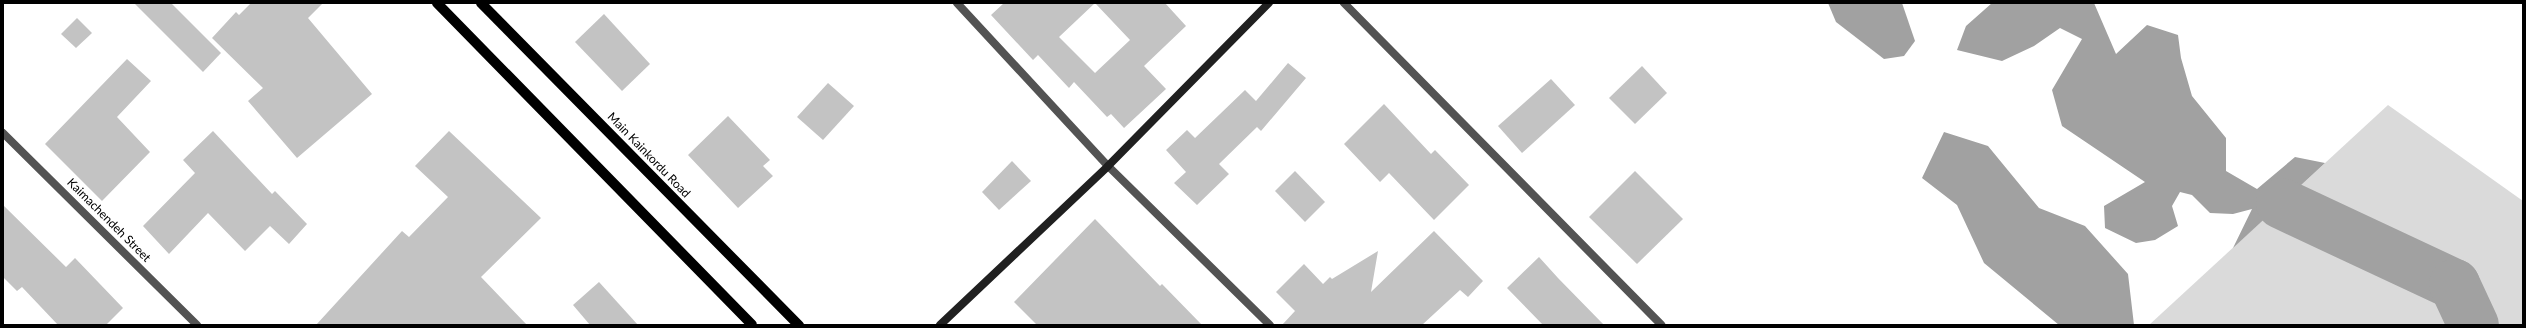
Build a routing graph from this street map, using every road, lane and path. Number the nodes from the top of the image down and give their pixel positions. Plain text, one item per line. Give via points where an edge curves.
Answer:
1 (437, 3) edge
2 (481, 3) edge
3 (957, 3) edge
4 (1269, 3) edge
5 (1344, 3) edge
6 (3, 133) edge
7 (1108, 166) junction
8 (197, 325) edge
9 (752, 325) edge
10 (799, 325) edge
11 (940, 325) edge
12 (1270, 325) edge
13 (1661, 325) edge

1 - 9 main road
2 - 10 main road, Main Kainkordu Road
3 - 7 street
4 - 7 main road
5 - 13 street
6 - 8 street, Kaimachendeh Street
7 - 11 main road
7 - 12 street

